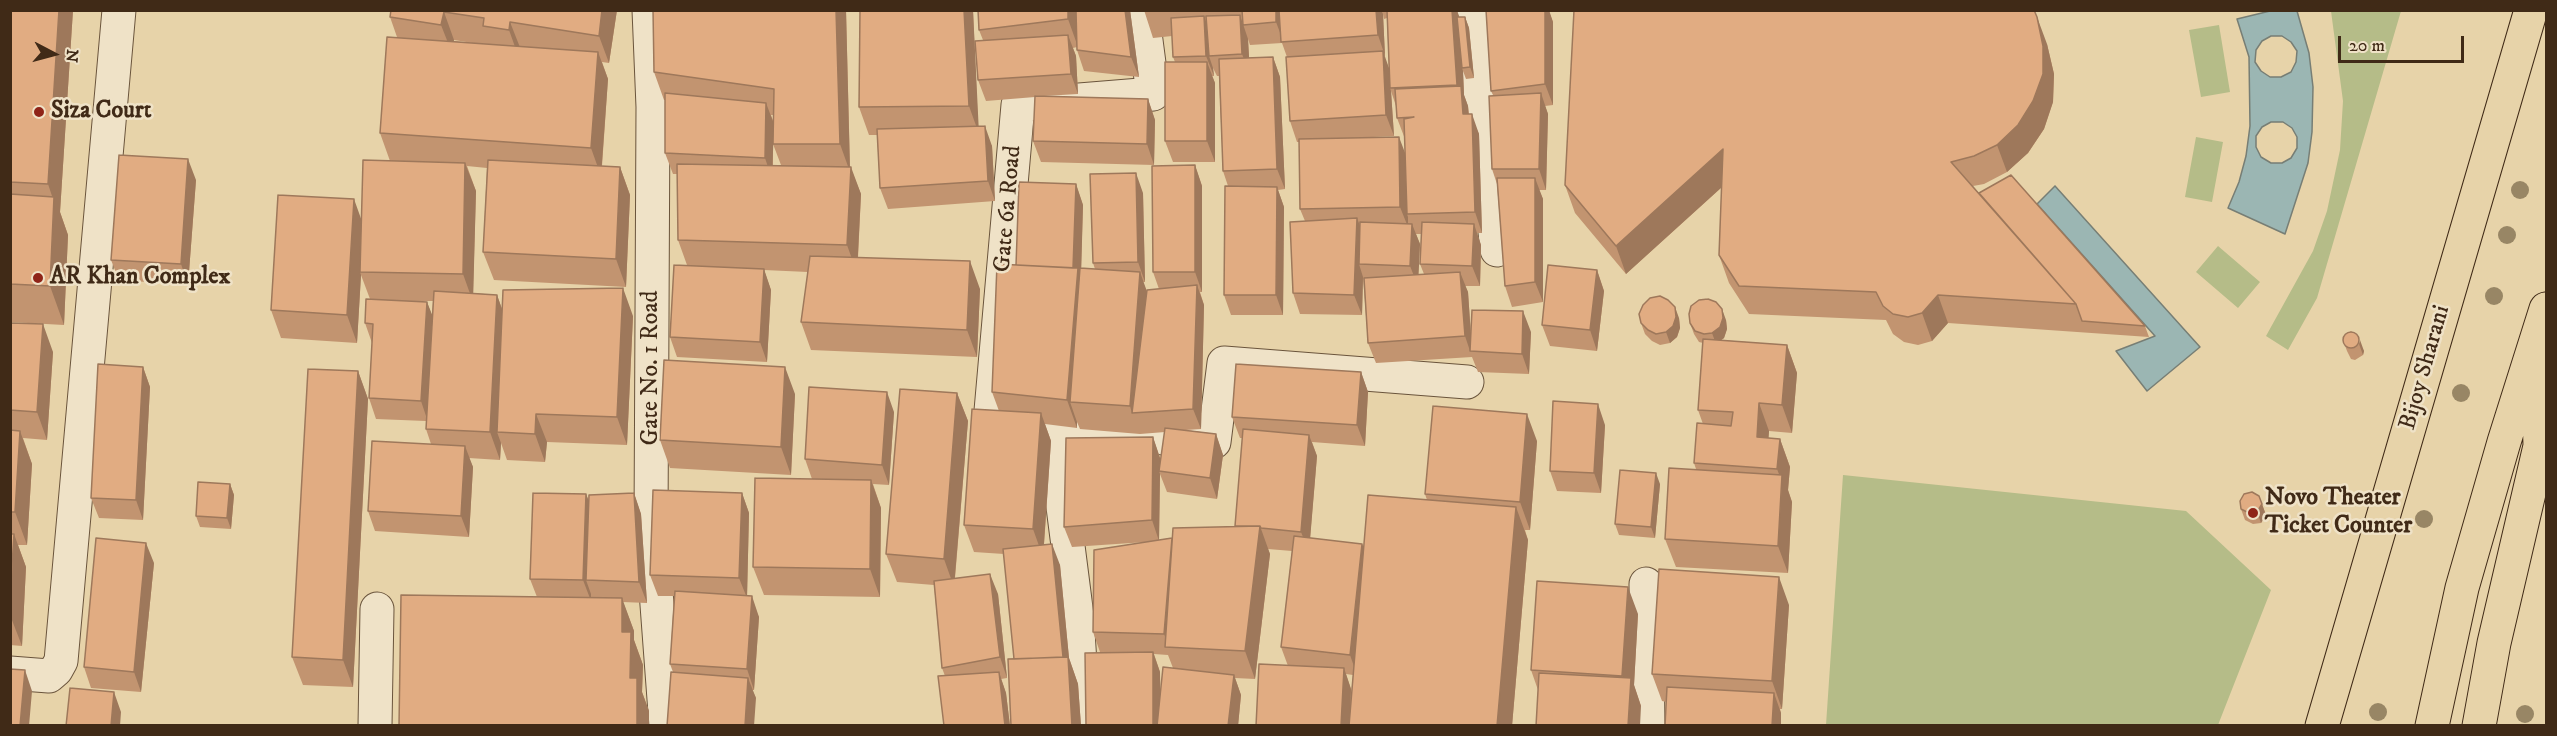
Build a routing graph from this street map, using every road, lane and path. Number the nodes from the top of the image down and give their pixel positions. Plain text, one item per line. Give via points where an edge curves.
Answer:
1 (118, 10) edge
2 (649, 10) edge
3 (1142, 10) edge
4 (1470, 10) edge
5 (2531, 10) edge
6 (1497, 250) dead end
7 (2547, 309) edge
8 (2530, 365) junction
9 (1467, 382) dead end
10 (1053, 429) junction
11 (1646, 584) dead end
12 (377, 609) dead end
13 (10, 673) edge
14 (375, 726) edge
15 (666, 726) edge
16 (1084, 726) edge
17 (1648, 726) edge
18 (2322, 726) edge
19 (2432, 726) edge
20 (2479, 726) edge

1 - 13 street via 61,661 49,676
2 - 15 street, Gate No. 1 Road via 653,107 651,524
3 - 10 street, Gate 6a Road via 1153,94 1018,105 990,422
4 - 6 street
5 - 18 main road, Bijoy Sharani
7 - 8 main road
8 - 19 main road via 2463,588
8 - 20 main road via 2539,409 2540,446 2494,643
9 - 10 street via 1224,363 1214,442
10 - 16 street via 1077,616
11 - 17 street
12 - 14 street

